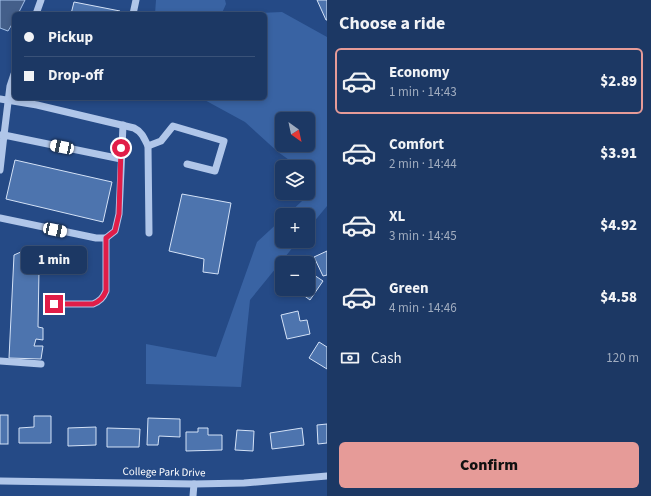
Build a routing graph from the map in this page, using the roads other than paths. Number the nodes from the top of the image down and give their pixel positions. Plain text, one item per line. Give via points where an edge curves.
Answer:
1 (41, 0) edge
2 (136, 0) edge
3 (37, 12) edge
4 (133, 12) edge
5 (12, 80) edge
6 (0, 99) edge
7 (8, 100) junction
8 (122, 125) junction
9 (2, 135) edge
10 (148, 146) junction
11 (121, 159) junction
12 (187, 164) dead end
13 (0, 170) edge
14 (0, 218) edge
15 (149, 233) dead end
16 (106, 238) junction
17 (54, 304) dead end
18 (0, 361) edge
19 (41, 364) dead end
20 (327, 476) edge
21 (0, 481) edge
22 (194, 484) junction
23 (193, 496) edge

1 - 3 street
2 - 4 street
5 - 7 street
6 - 7 street
7 - 8 street
7 - 9 street
8 - 10 street via 139,130
8 - 11 street
9 - 11 street
9 - 13 street
10 - 12 street via 161,141 173,126 224,141 215,171
10 - 15 street
11 - 16 street via 119,214 115,231
14 - 16 street
16 - 17 street via 104,297 93,304
18 - 19 street
20 - 22 street, College Park Drive via 244,484
21 - 22 street, College Park Drive
22 - 23 street

